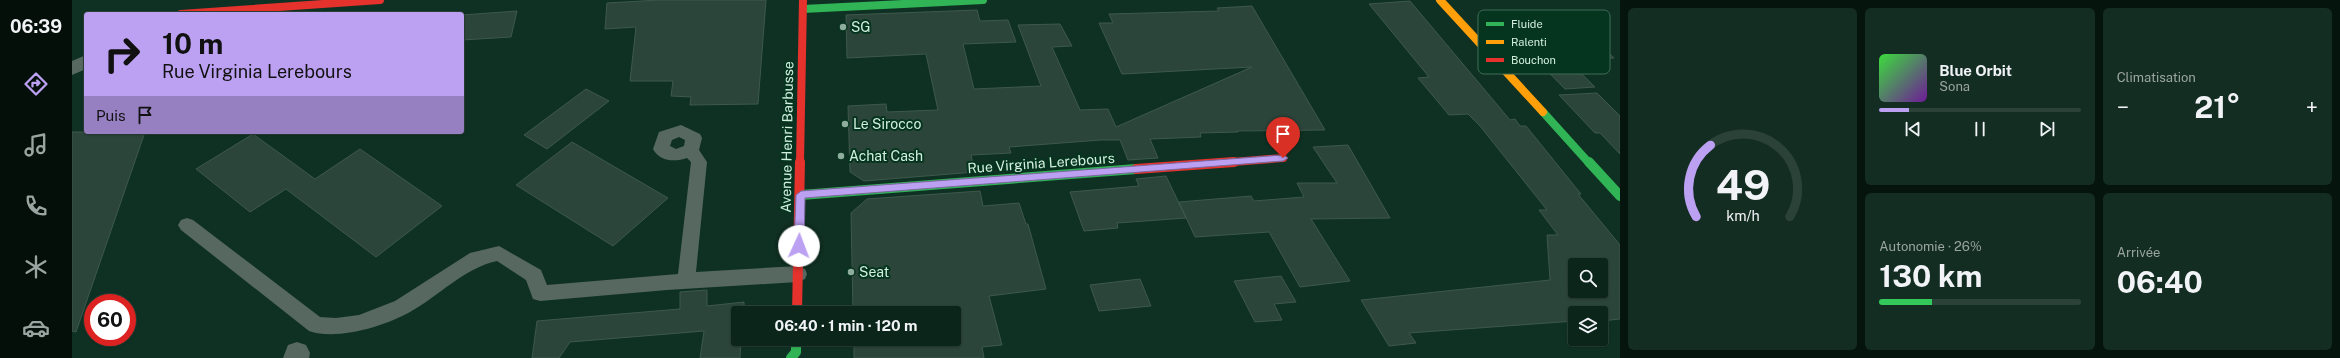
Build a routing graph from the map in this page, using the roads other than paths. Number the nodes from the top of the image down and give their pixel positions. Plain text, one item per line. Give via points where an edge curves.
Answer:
1 (380, 0) edge
2 (983, 0) edge
3 (1440, 0) edge
4 (803, 5) edge
5 (209, 12) edge
6 (1478, 41) edge
7 (84, 63) edge
8 (72, 69) edge
9 (1508, 74) edge
10 (691, 150) dead end
11 (1283, 158) dead end
12 (801, 195) junction
13 (1620, 196) edge
14 (188, 225) dead end
15 (798, 274) junction
16 (686, 282) junction
17 (797, 306) edge
18 (796, 346) edge
19 (797, 356) edge

1 - 5 street
2 - 4 street
3 - 6 street
4 - 12 street, Avenue Henri Barbusse
7 - 8 street
9 - 13 street
10 - 16 lane via 699,162
11 - 12 street, Rue Virginia Lerebours
12 - 15 street, Avenue Henri Barbusse
14 - 16 lane via 316,325 359,323 395,310 424,294 477,258 498,253 534,275 540,293
15 - 16 lane
15 - 17 street, Avenue Henri Barbusse
18 - 19 street

